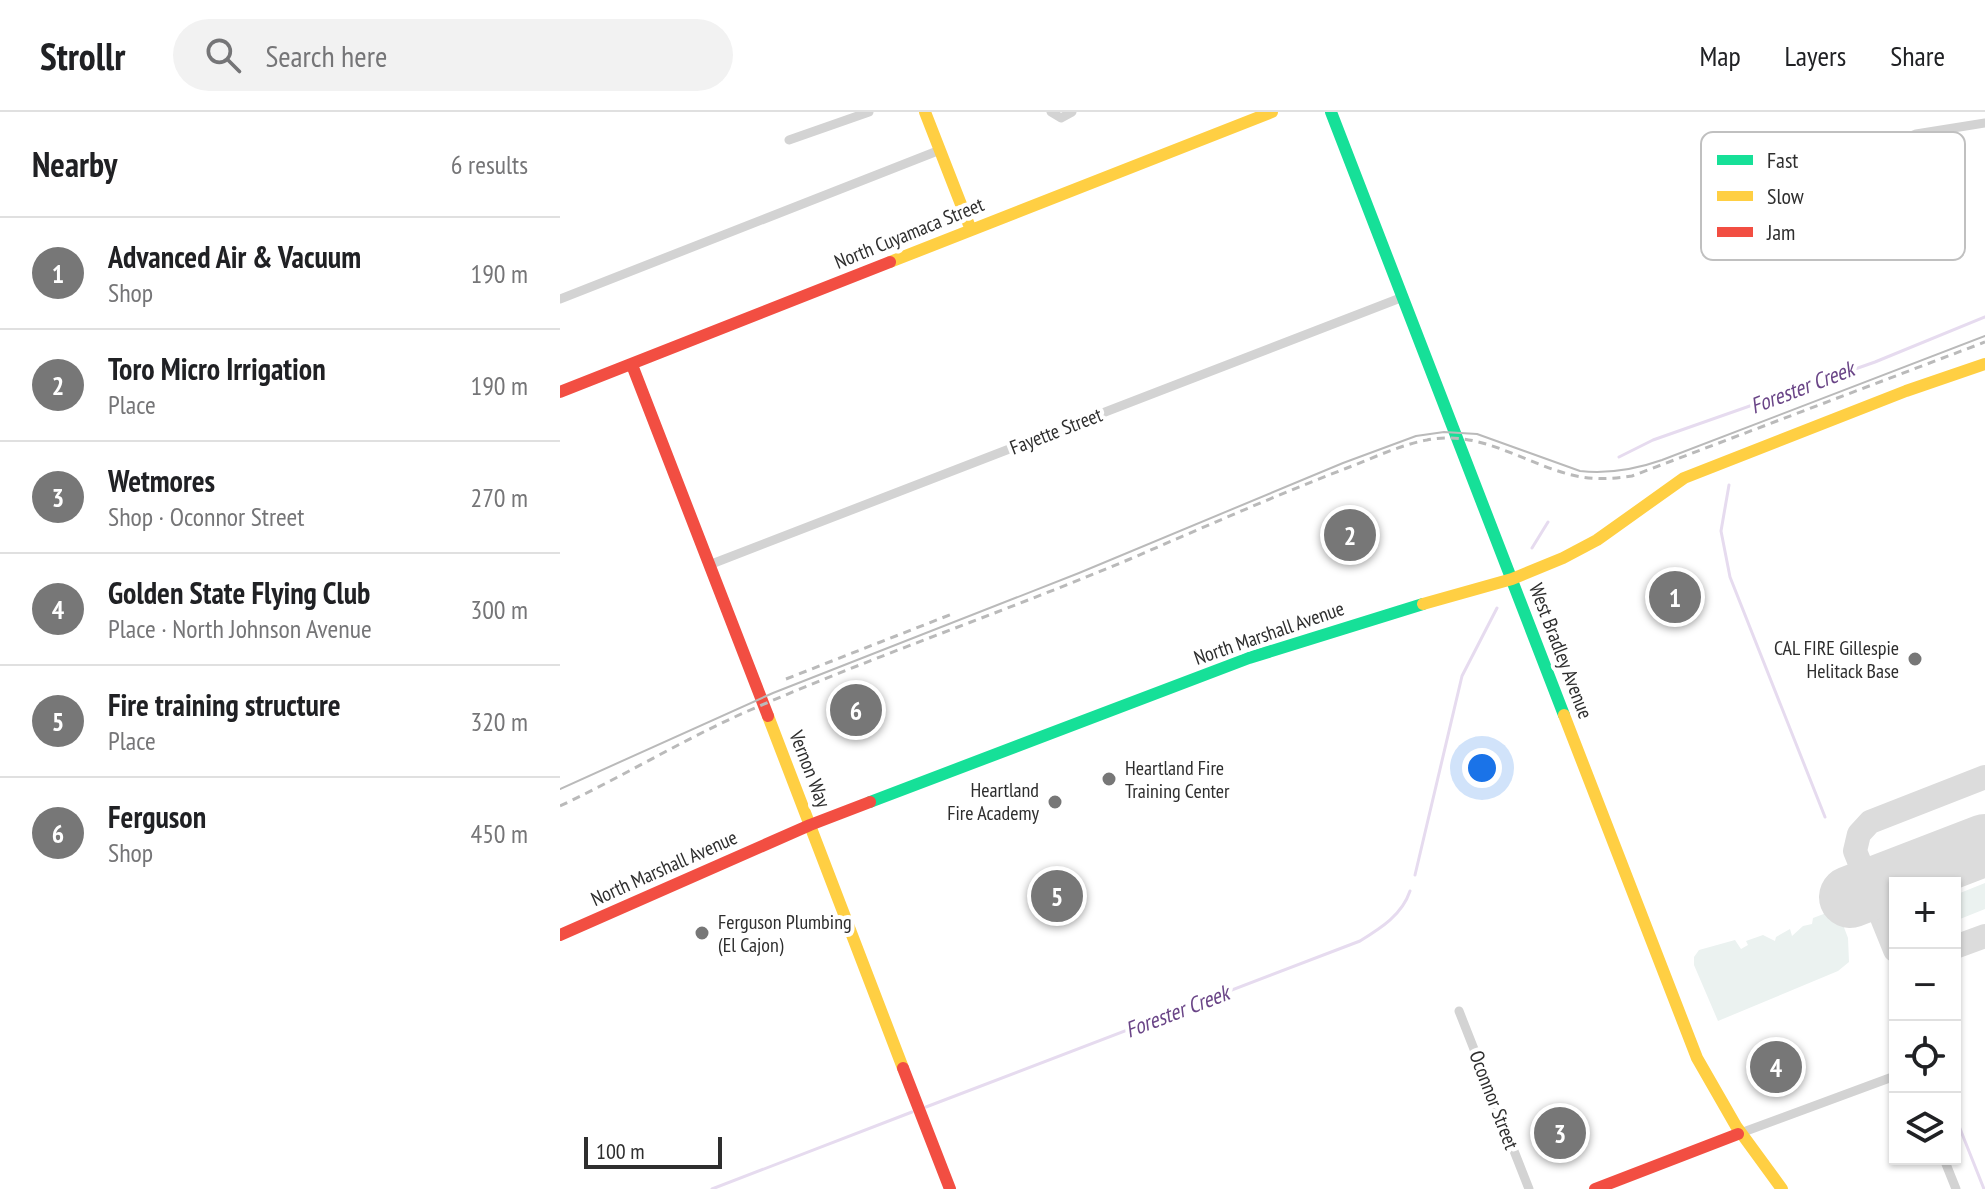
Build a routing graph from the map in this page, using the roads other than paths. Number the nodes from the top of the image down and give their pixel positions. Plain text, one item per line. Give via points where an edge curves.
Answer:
1 (869, 112) edge
2 (925, 112) edge
3 (1051, 112) edge
4 (1072, 112) edge
5 (1272, 112) edge
6 (1331, 112) edge
7 (1985, 123) edge
8 (1929, 132) edge
9 (789, 140) dead end
10 (940, 150) junction
11 (971, 230) junction
12 (1403, 297) junction
13 (560, 299) edge
14 (1985, 364) edge
15 (632, 365) junction
16 (560, 392) edge
17 (709, 565) junction
18 (1512, 579) junction
19 (810, 825) junction
20 (560, 935) edge
21 (1459, 1011) dead end
22 (1889, 1078) edge
23 (1738, 1134) junction
24 (1946, 1165) edge
25 (950, 1189) edge
26 (1529, 1189) edge
27 (1595, 1189) edge
28 (1782, 1189) edge
29 (1956, 1189) edge

1 - 9 street
2 - 10 main road
3 - 4 street via 1061,118
5 - 11 main road, North Cuyamaca Street
6 - 12 main road, West Bradley Avenue
7 - 8 street
10 - 11 main road
10 - 13 street
11 - 15 main road, North Cuyamaca Street
12 - 17 street, Fayette Street
12 - 18 main road, West Bradley Avenue
14 - 18 main road, North Marshall Avenue via 1684,478 1597,540
15 - 16 main road, North Cuyamaca Street
15 - 17 main road, Vernon Way
17 - 19 main road, Vernon Way
18 - 19 main road, North Marshall Avenue via 1249,658
18 - 23 main road, West Bradley Avenue via 1697,1058
19 - 20 main road, North Marshall Avenue
19 - 25 main road, Vernon Way
21 - 26 street, Oconnor Street
22 - 23 street
23 - 27 main road
23 - 28 main road, West Bradley Avenue
24 - 29 street

